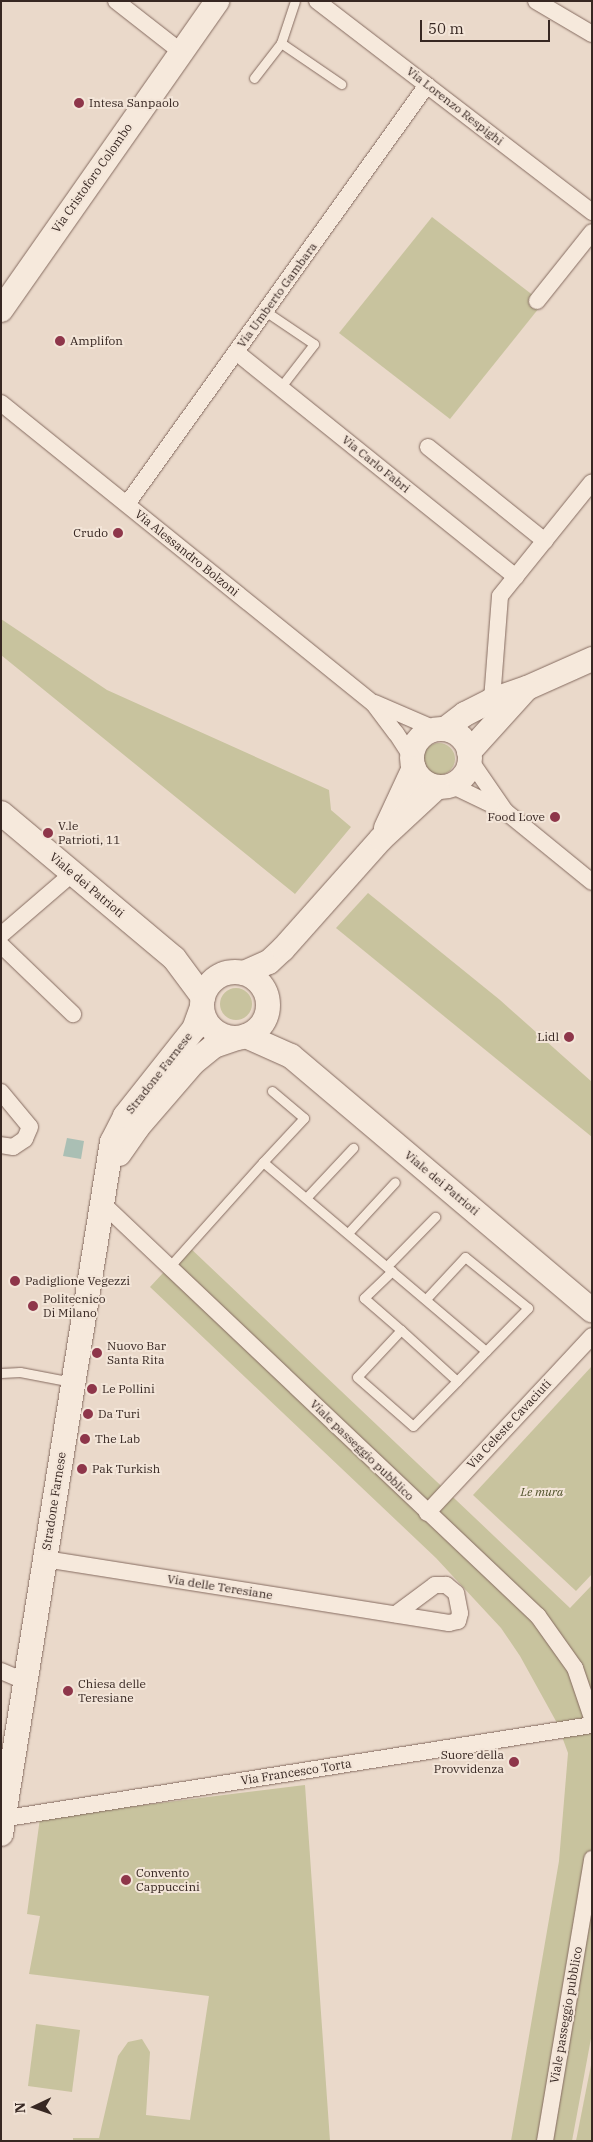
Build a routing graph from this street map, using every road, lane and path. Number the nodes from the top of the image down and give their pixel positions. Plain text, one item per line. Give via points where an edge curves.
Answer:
1 (116, 1) edge
2 (217, 1) edge
3 (295, 1) edge
4 (317, 1) edge
5 (536, 1) edge
6 (592, 34) edge
7 (281, 44) junction
8 (180, 51) junction
9 (254, 78) dead end
10 (341, 84) dead end
11 (427, 85) junction
12 (592, 212) edge
13 (592, 232) edge
14 (10, 287) edge
15 (537, 301) dead end
16 (1, 310) edge
17 (265, 312) junction
18 (236, 352) junction
19 (280, 388) junction
20 (1, 403) edge
21 (428, 447) dead end
22 (592, 482) edge
23 (127, 504) junction
24 (545, 541) junction
25 (516, 577) junction
26 (592, 660) edge
27 (526, 688) junction
28 (492, 700) junction
29 (372, 702) junction
30 (440, 729) junction
31 (470, 756) junction
32 (413, 763) junction
33 (444, 786) junction
34 (505, 811) junction
35 (1, 813) edge
36 (381, 838) junction
37 (73, 873) junction
38 (592, 882) edge
39 (1, 935) edge
40 (1, 945) edge
41 (283, 949) junction
42 (174, 958) junction
43 (244, 973) junction
44 (219, 976) junction
45 (202, 1002) junction
46 (266, 1002) junction
47 (73, 1014) dead end
48 (241, 1037) junction
49 (291, 1056) junction
50 (272, 1091) dead end
51 (6, 1098) edge
52 (7, 1146) edge
53 (353, 1148) dead end
54 (264, 1162) junction
55 (108, 1168) junction
56 (395, 1182) dead end
57 (306, 1198) junction
58 (102, 1203) junction
59 (435, 1217) dead end
60 (348, 1233) junction
61 (170, 1266) junction
62 (389, 1268) junction
63 (426, 1300) junction
64 (592, 1310) edge
65 (401, 1330) junction
66 (592, 1336) edge
67 (486, 1351) junction
68 (1, 1373) edge
69 (457, 1380) junction
70 (72, 1382) junction
71 (427, 1513) junction
72 (45, 1560) junction
73 (396, 1614) dead end
74 (1, 1670) edge
75 (25, 1681) junction
76 (592, 1718) edge
77 (592, 1725) edge
78 (2, 1824) edge
79 (592, 1859) edge
80 (545, 2141) edge

1 - 8 street
2 - 8 street, Via Cristoforo Colombo
3 - 7 lane
4 - 11 street, Via Lorenzo Respighi
5 - 6 street
7 - 9 lane
7 - 10 lane
8 - 14 street, Via Cristoforo Colombo
11 - 12 street, Via Lorenzo Respighi
11 - 17 street, Via Umberto Gambara
13 - 15 street
14 - 16 street, Via Cristoforo Colombo
17 - 18 street, Via Umberto Gambara
17 - 19 lane via 314,344
18 - 19 street, Via Carlo Fabri
18 - 23 street, Via Umberto Gambara
19 - 25 street, Via Carlo Fabri
20 - 23 street, Via Alessandro Bolzoni
21 - 24 street
22 - 24 street
23 - 29 street, Via Alessandro Bolzoni
24 - 25 street
25 - 28 street via 500,596
26 - 27 street
27 - 28 street
27 - 31 street
28 - 30 street
29 - 30 street, Via Alessandro Bolzoni
29 - 32 street, Via Alessandro Bolzoni via 396,733
30 - 31 street via 461,736
30 - 32 street via 418,740
31 - 33 street via 464,775
31 - 34 street
32 - 33 street via 423,781
32 - 36 street
33 - 34 street
33 - 36 street
34 - 38 street
35 - 37 street, Viale dei Patrioti
36 - 41 street
37 - 39 street
37 - 42 street, Viale dei Patrioti
40 - 47 street
41 - 43 street via 269,962
41 - 46 street via 274,966
42 - 44 street, Viale dei Patrioti
42 - 45 street, Viale dei Patrioti
43 - 44 street
43 - 46 street via 254,978
44 - 45 street via 206,988
45 - 48 street via 205,1020 211,1029 220,1035
45 - 55 street, Stradone Farnese via 194,1029 125,1116 112,1142
46 - 48 street via 260,1026
46 - 49 street, Viale dei Patrioti
48 - 49 street, Viale dei Patrioti
48 - 55 street, Stradone Farnese via 214,1046 193,1064 137,1128
49 - 64 street, Viale dei Patrioti
50 - 54 lane via 304,1118
51 - 52 street via 30,1127 25,1140
53 - 57 lane
54 - 57 lane
54 - 61 lane
55 - 58 street, Stradone Farnese
56 - 60 lane
57 - 60 lane
58 - 61 street, Viale passeggio pubblico
58 - 70 street, Stradone Farnese
59 - 62 lane
60 - 62 lane
61 - 71 street, Viale passeggio pubblico
62 - 63 lane
62 - 65 lane via 364,1298
63 - 67 lane
63 - 67 lane via 465,1257 528,1308
65 - 69 lane
65 - 69 lane via 357,1377 413,1426
66 - 71 street, Via Celeste Cavaciuti
67 - 69 lane
68 - 70 lane via 20,1372
70 - 72 street, Stradone Farnese
71 - 76 street, Viale passeggio pubblico via 538,1616 575,1668
72 - 73 street, Via delle Teresiane
72 - 75 street, Stradone Farnese
74 - 75 street
75 - 78 street, Stradone Farnese
77 - 78 street, Via Francesco Torta
79 - 80 street, Viale passeggio pubblico

